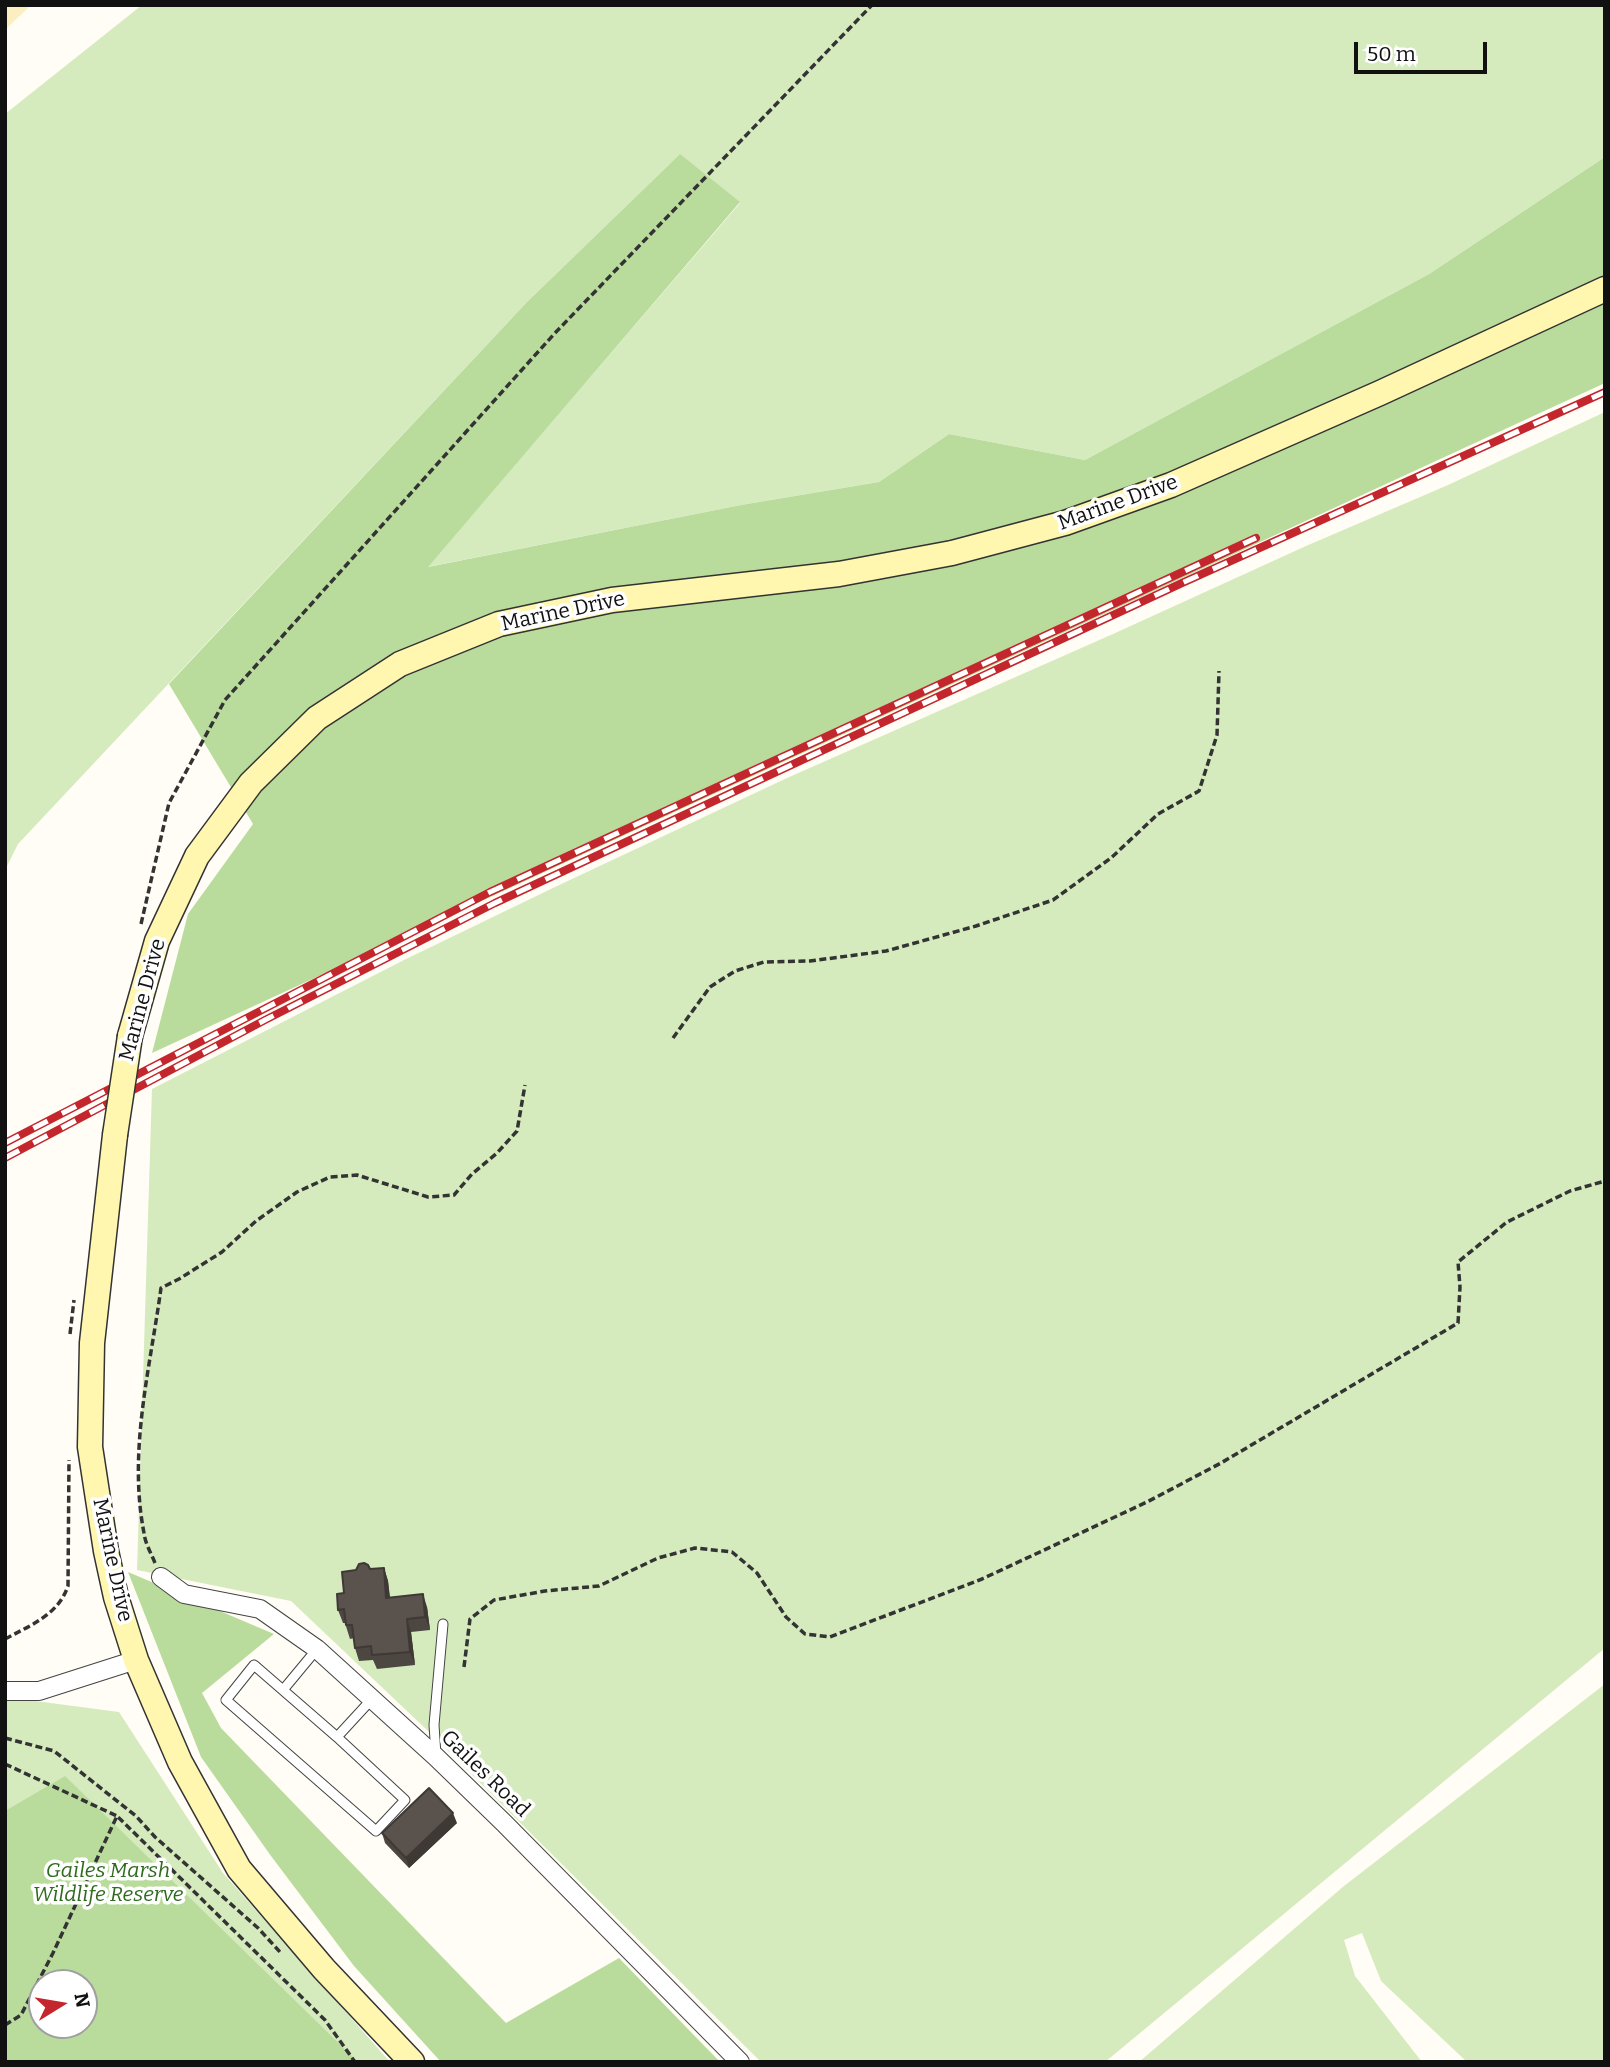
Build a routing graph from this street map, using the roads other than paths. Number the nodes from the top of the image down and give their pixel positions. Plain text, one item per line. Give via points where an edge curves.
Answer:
1 (1605, 289) edge
2 (161, 1577) road end
3 (443, 1624) dead end
4 (317, 1649) junction
5 (136, 1660) junction
6 (5, 1690) edge
7 (283, 1690) junction
8 (372, 1699) junction
9 (337, 1737) junction
10 (436, 1757) junction
11 (412, 2062) edge
12 (740, 2062) edge

1 - 5 street, Marine Drive, bridge via 1171,485 1065,523 952,553 839,574 600,602 499,624 400,664 317,718 251,783 197,856 157,941 130,1035 92,1343 90,1447 106,1551
2 - 4 street, Gailes Road via 184,1594 260,1609
3 - 10 lane via 434,1725
4 - 7 lane
4 - 8 street, Gailes Road
5 - 6 street via 39,1691
5 - 11 street, Marine Drive via 180,1762 239,1869
7 - 9 lane
7 - 9 lane via 254,1665 226,1700 376,1831 405,1800
8 - 9 lane
8 - 10 street, Gailes Road
10 - 12 street, Gailes Road

